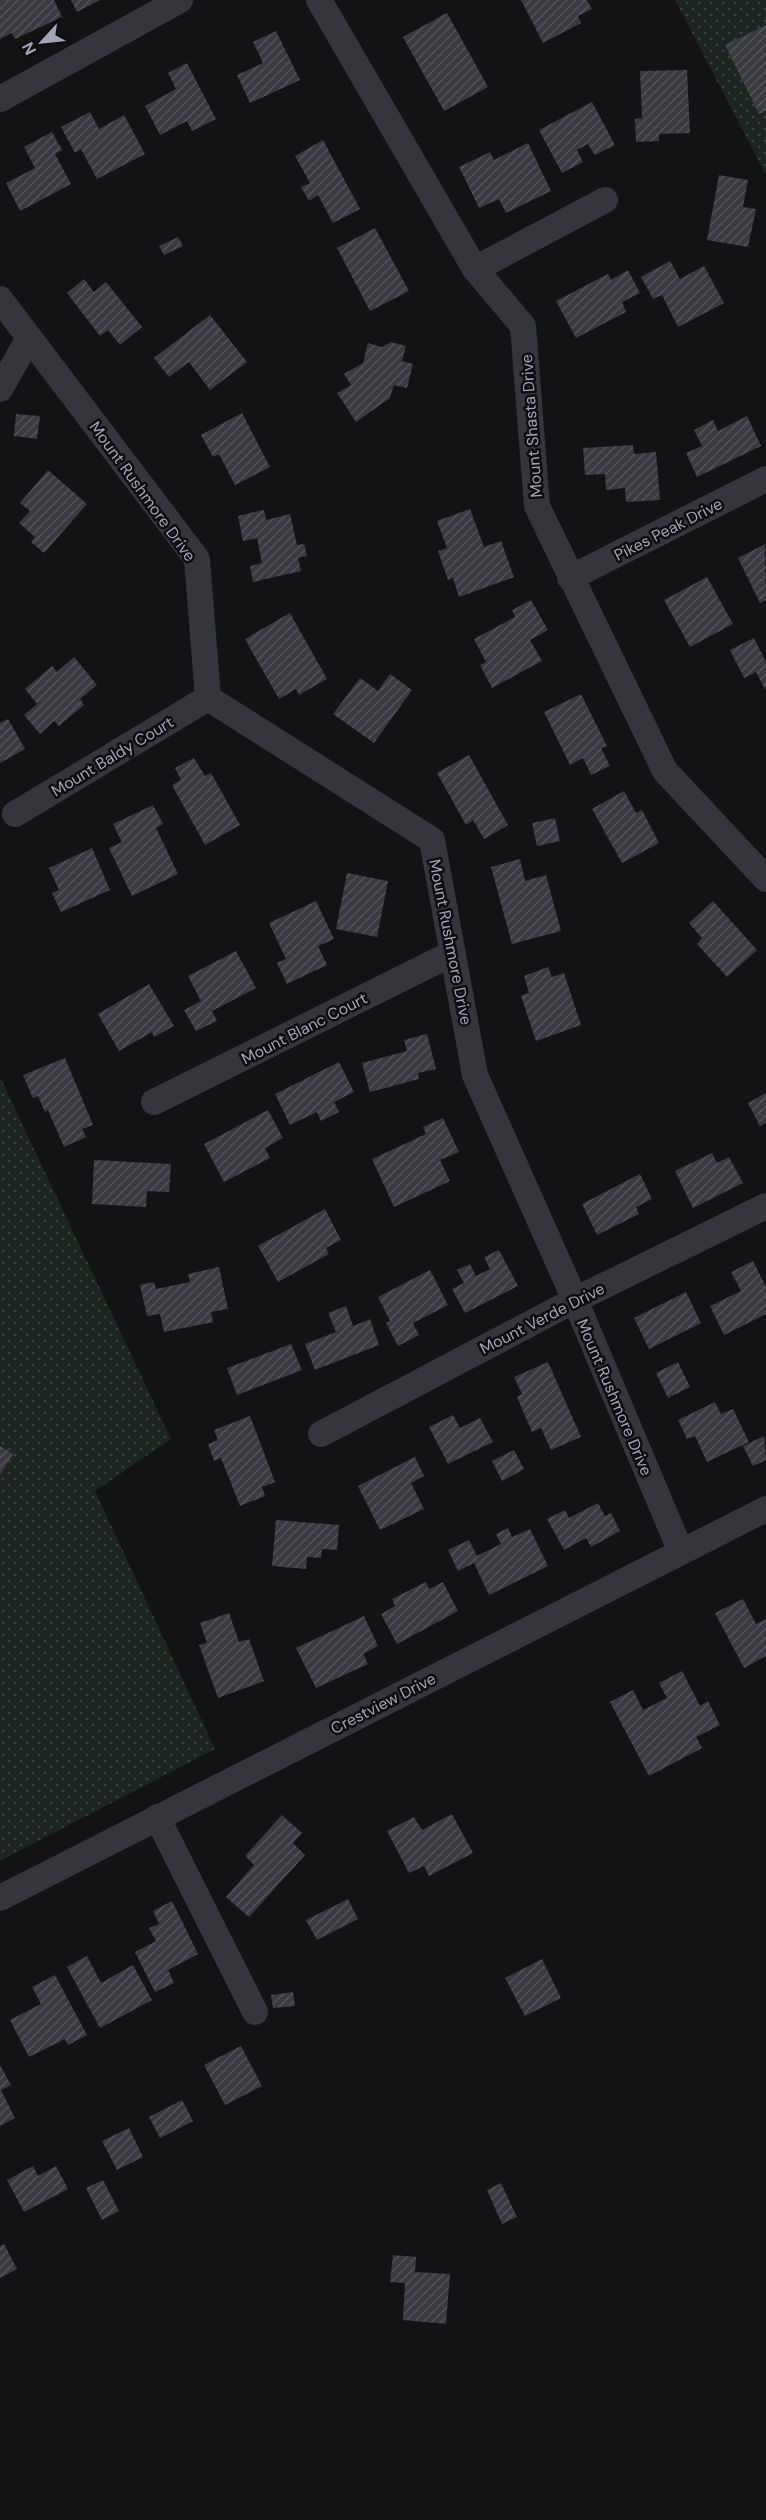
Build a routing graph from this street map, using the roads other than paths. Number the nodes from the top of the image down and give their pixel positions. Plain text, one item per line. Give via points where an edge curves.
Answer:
1 (180, 0) edge
2 (319, 0) edge
3 (0, 99) edge
4 (605, 200) dead end
5 (476, 269) junction
6 (0, 299) edge
7 (29, 338) junction
8 (0, 389) edge
9 (766, 480) edge
10 (570, 578) junction
11 (208, 698) junction
12 (15, 814) dead end
13 (766, 879) edge
14 (453, 953) junction
15 (154, 1102) dead end
16 (766, 1206) edge
17 (575, 1300) junction
18 (321, 1434) dead end
19 (766, 1509) edge
20 (681, 1552) junction
21 (157, 1817) junction
22 (0, 1898) edge
23 (255, 2012) dead end

1 - 3 street
2 - 5 street, Mount Shasta Drive
4 - 5 street
5 - 10 street, Mount Shasta Drive via 523,326 537,506
6 - 7 street, Mount Rushmore Drive
7 - 8 street
7 - 11 street, Mount Rushmore Drive via 196,560
9 - 10 street, Pikes Peak Drive
10 - 13 street, Mount Shasta Drive via 665,771
11 - 12 street, Mount Baldy Court
11 - 14 street, Mount Rushmore Drive via 432,840
14 - 15 street, Mount Blanc Court
14 - 17 street, Mount Rushmore Drive via 475,1075
16 - 17 street, Mount Verde Drive
17 - 18 street, Mount Verde Drive
17 - 20 street, Mount Rushmore Drive
19 - 20 street, Crestview Drive
20 - 21 street, Crestview Drive
21 - 22 street, Crestview Drive
21 - 23 street

